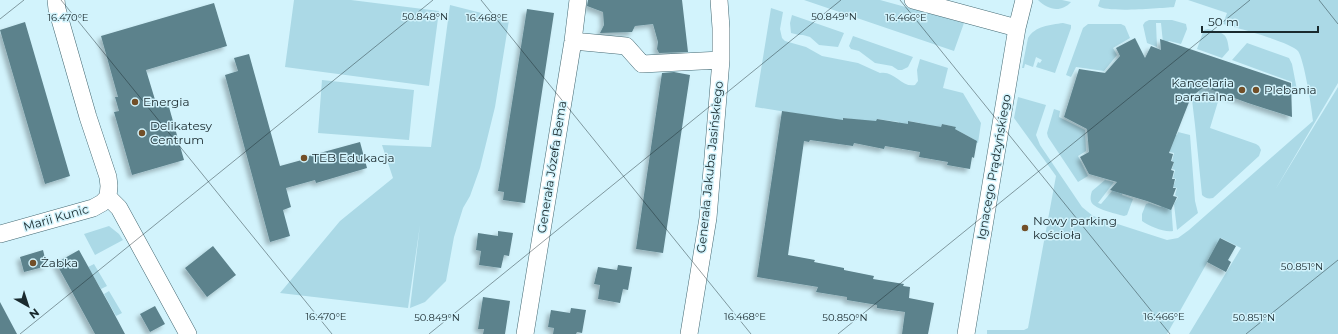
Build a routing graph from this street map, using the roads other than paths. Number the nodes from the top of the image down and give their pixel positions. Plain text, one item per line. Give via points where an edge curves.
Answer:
1 (56, 0) edge
2 (578, 0) edge
3 (719, 0) edge
4 (913, 0) edge
5 (1024, 0) edge
6 (1017, 28) junction
7 (573, 41) junction
8 (721, 60) junction
9 (108, 197) junction
10 (0, 234) edge
11 (188, 334) edge
12 (525, 334) edge
13 (689, 334) edge
14 (966, 334) edge

1 - 9 street via 108,177
2 - 7 street, Generała Józefa Bema
3 - 8 street, Generała Jakuba Jasińskiego
4 - 6 street
5 - 6 street, Ignacego Prądzyńskiego
6 - 14 street, Ignacego Prądzyńskiego
7 - 8 street via 626,46 642,64
7 - 12 street, Generała Józefa Bema
8 - 13 street, Generała Jakuba Jasińskiego via 708,218
9 - 10 street, Marii Kunic via 93,208
9 - 11 street via 118,208

